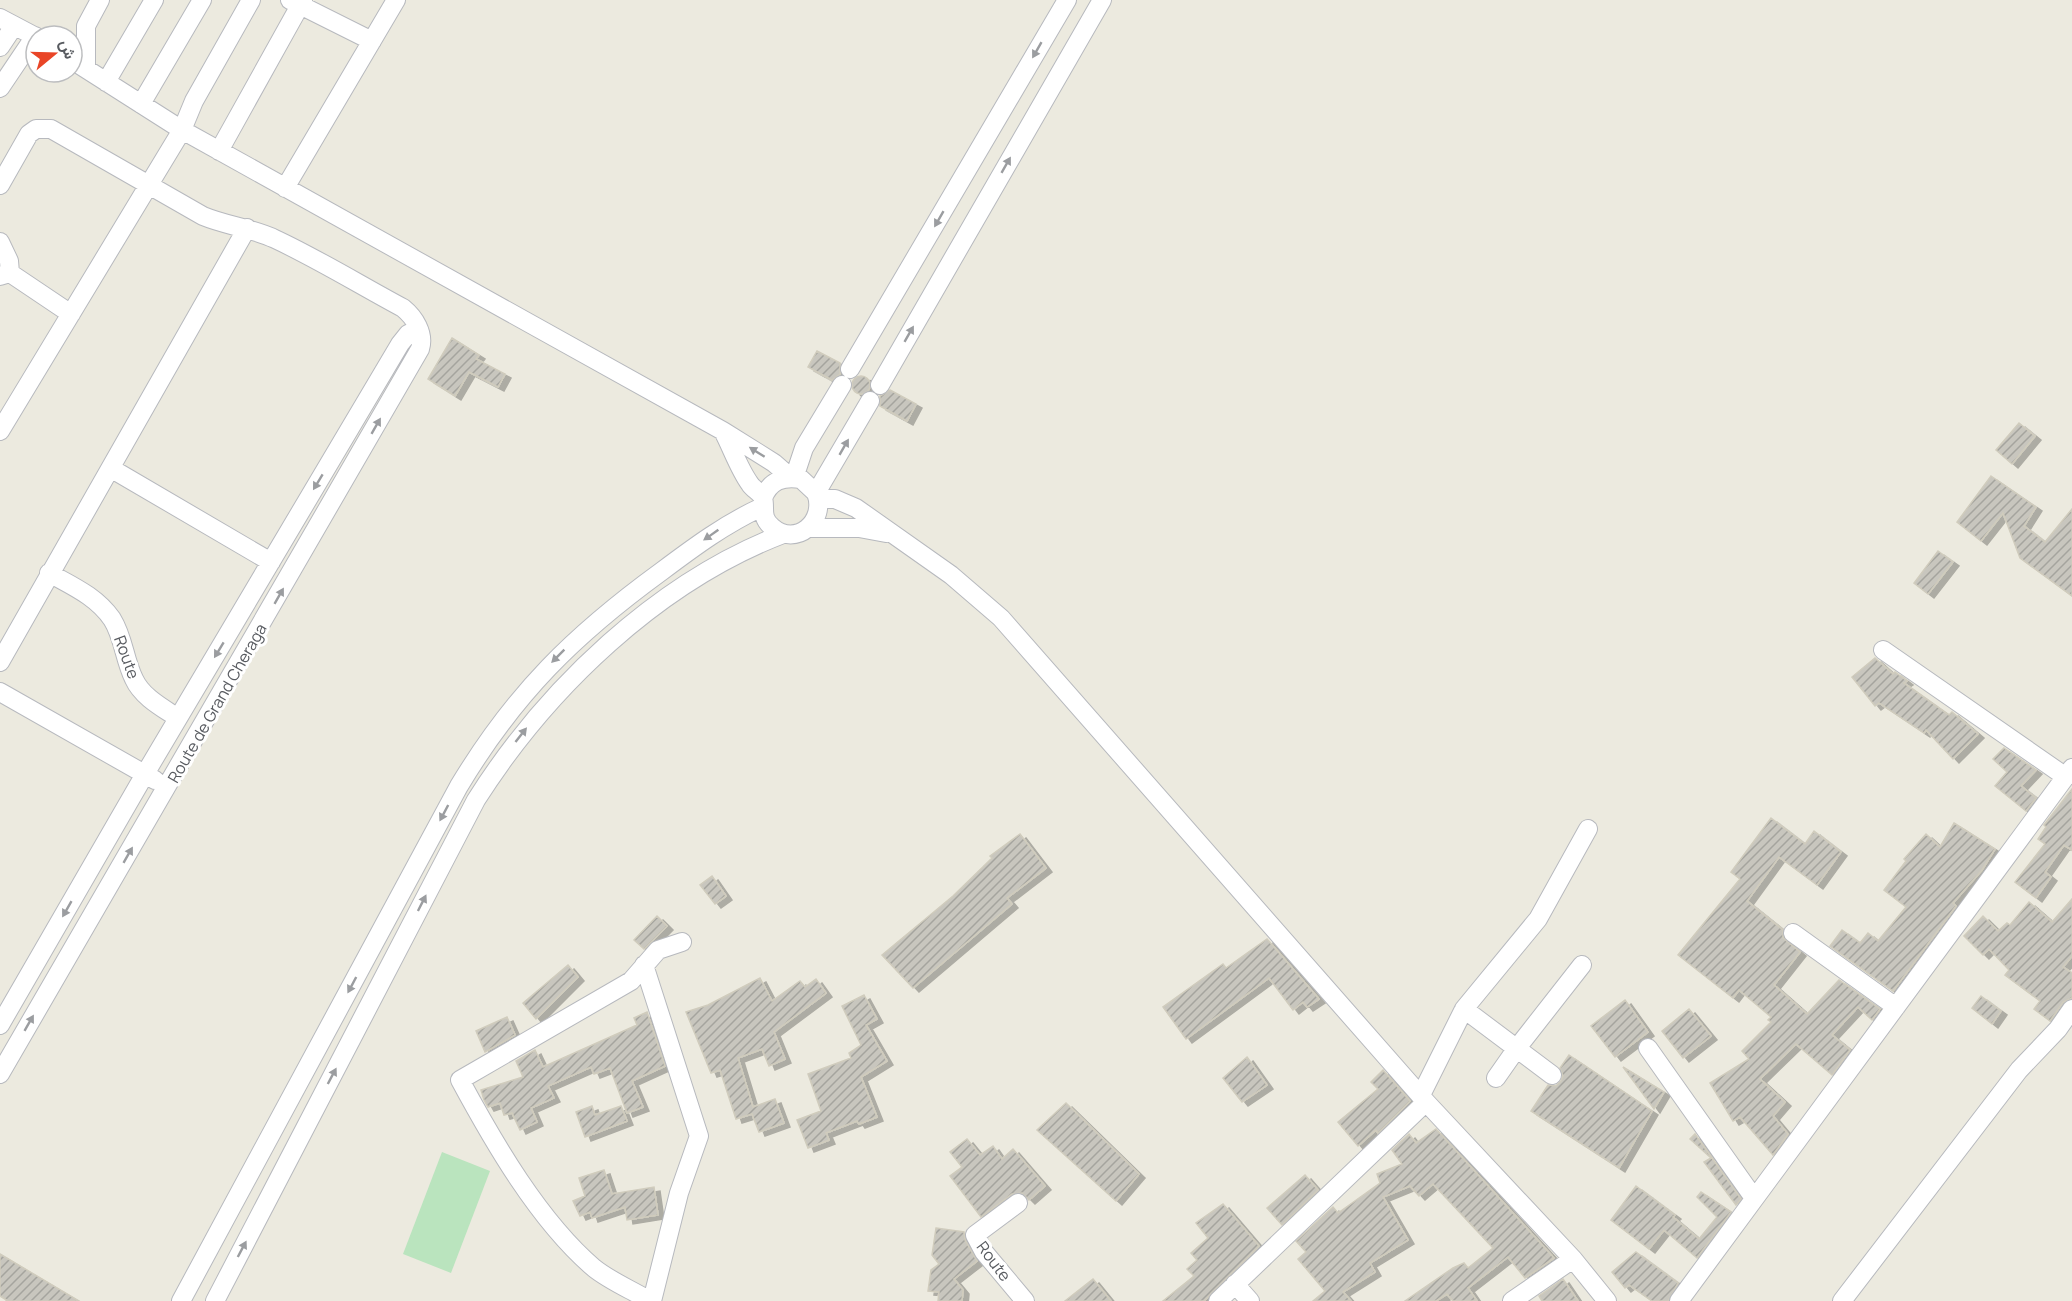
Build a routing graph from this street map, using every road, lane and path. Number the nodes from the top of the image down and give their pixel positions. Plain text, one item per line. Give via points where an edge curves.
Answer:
1 (100, 0) edge
2 (153, 0) edge
3 (202, 0) edge
4 (251, 0) edge
5 (396, 0) edge
6 (1067, 0) edge
7 (1102, 0) edge
8 (297, 2) edge
9 (7, 22) edge
10 (24, 31) edge
11 (84, 37) edge
12 (372, 41) junction
13 (0, 47) edge
14 (24, 53) edge
15 (84, 67) edge
16 (106, 82) junction
17 (0, 88) edge
18 (141, 104) junction
19 (182, 130) junction
20 (219, 151) junction
21 (0, 184) edge
22 (146, 186) junction
23 (285, 188) junction
24 (247, 228) junction
25 (0, 242) edge
26 (5, 274) edge
27 (71, 314) junction
28 (418, 329) junction
29 (880, 385) dead end
30 (870, 401) dead end
31 (3, 419) edge
32 (723, 430) junction
33 (112, 469) junction
34 (792, 477) junction
35 (818, 496) junction
36 (762, 502) junction
37 (809, 528) junction
38 (783, 534) junction
39 (891, 534) junction
40 (271, 562) junction
41 (49, 573) junction
42 (1883, 650) dead end
43 (0, 662) edge
44 (0, 692) edge
45 (178, 718) junction
46 (2069, 772) edge
47 (145, 774) junction
48 (167, 787) junction
49 (1588, 829) dead end
50 (1793, 933) dead end
51 (682, 942) dead end
52 (644, 965) junction
53 (1582, 965) dead end
54 (1896, 1007) junction
55 (1464, 1009) junction
56 (2072, 1009) edge
57 (0, 1025) edge
58 (1517, 1048) junction
59 (1648, 1048) dead end
60 (0, 1074) edge
61 (1552, 1075) dead end
62 (1496, 1078) dead end
63 (1424, 1098) junction
64 (1755, 1198) junction
65 (1018, 1203) dead end
66 (1573, 1259) junction
67 (1235, 1284) junction
68 (181, 1301) edge
69 (215, 1301) edge
70 (651, 1301) edge
71 (1025, 1301) edge
72 (1218, 1301) edge
73 (1250, 1301) edge
74 (1512, 1301) edge
75 (1607, 1301) edge
76 (1679, 1301) edge
77 (1842, 1301) edge

1 - 11 street
2 - 16 street
3 - 18 street
4 - 19 street
5 - 12 street
6 -> 34 street via 804,448
29 -> 7 street
8 - 12 street
8 - 20 street
9 - 10 street
9 - 13 street
12 - 23 street
14 - 17 street
15 - 16 street
16 - 18 street
18 - 19 street
19 - 20 street
19 - 22 street
20 - 23 street
21 - 22 street via 29,134 43,128 51,129
22 - 24 street via 203,216
22 - 27 street
23 - 32 street
24 - 28 street via 275,238 403,308
24 - 33 street
25 - 26 street via 9,261
26 - 27 street
27 - 31 street
28 -> 40 street via 400,344
48 -> 28 street, Route de Grand Cheraga via 420,349 422,338
35 -> 30 street
34 -> 32 street
32 - 36 street
33 - 40 street
33 - 41 street
34 - 35 street via 810,484
34 - 36 street via 773,483
35 - 37 street via 819,512
35 - 39 street via 846,503
36 - 38 street via 771,527
36 -> 68 street via 712,534 592,624 535,680 494,730 459,786
37 - 38 street via 801,533
37 - 39 street via 859,528
69 -> 38 street via 476,800 513,746 555,695 627,629 718,564
39 - 63 street via 951,576 1001,618
40 -> 45 street
41 - 43 street
41 - 45 street, Route via 93,597 119,632 134,680 147,696
42 - 46 street
44 - 47 street
45 - 47 street
46 - 54 street
47 - 48 street
47 -> 57 street
60 -> 48 street, Route de Grand Cheraga
49 - 55 street via 1538,919
50 - 54 street
51 - 52 street via 658,950
52 - 70 street via 699,1136 679,1193
52 - 70 street via 631,981 460,1080 495,1144 550,1221 595,1269
53 - 58 street
54 - 64 street
55 - 58 street
55 - 63 street
56 - 77 street via 2019,1070
58 - 61 street
58 - 62 street
59 - 64 street
63 - 66 street
63 - 67 street
64 - 76 street
65 - 71 street, Route via 975,1235 984,1252
66 - 74 street
66 - 75 street
67 - 72 street
67 - 73 street

